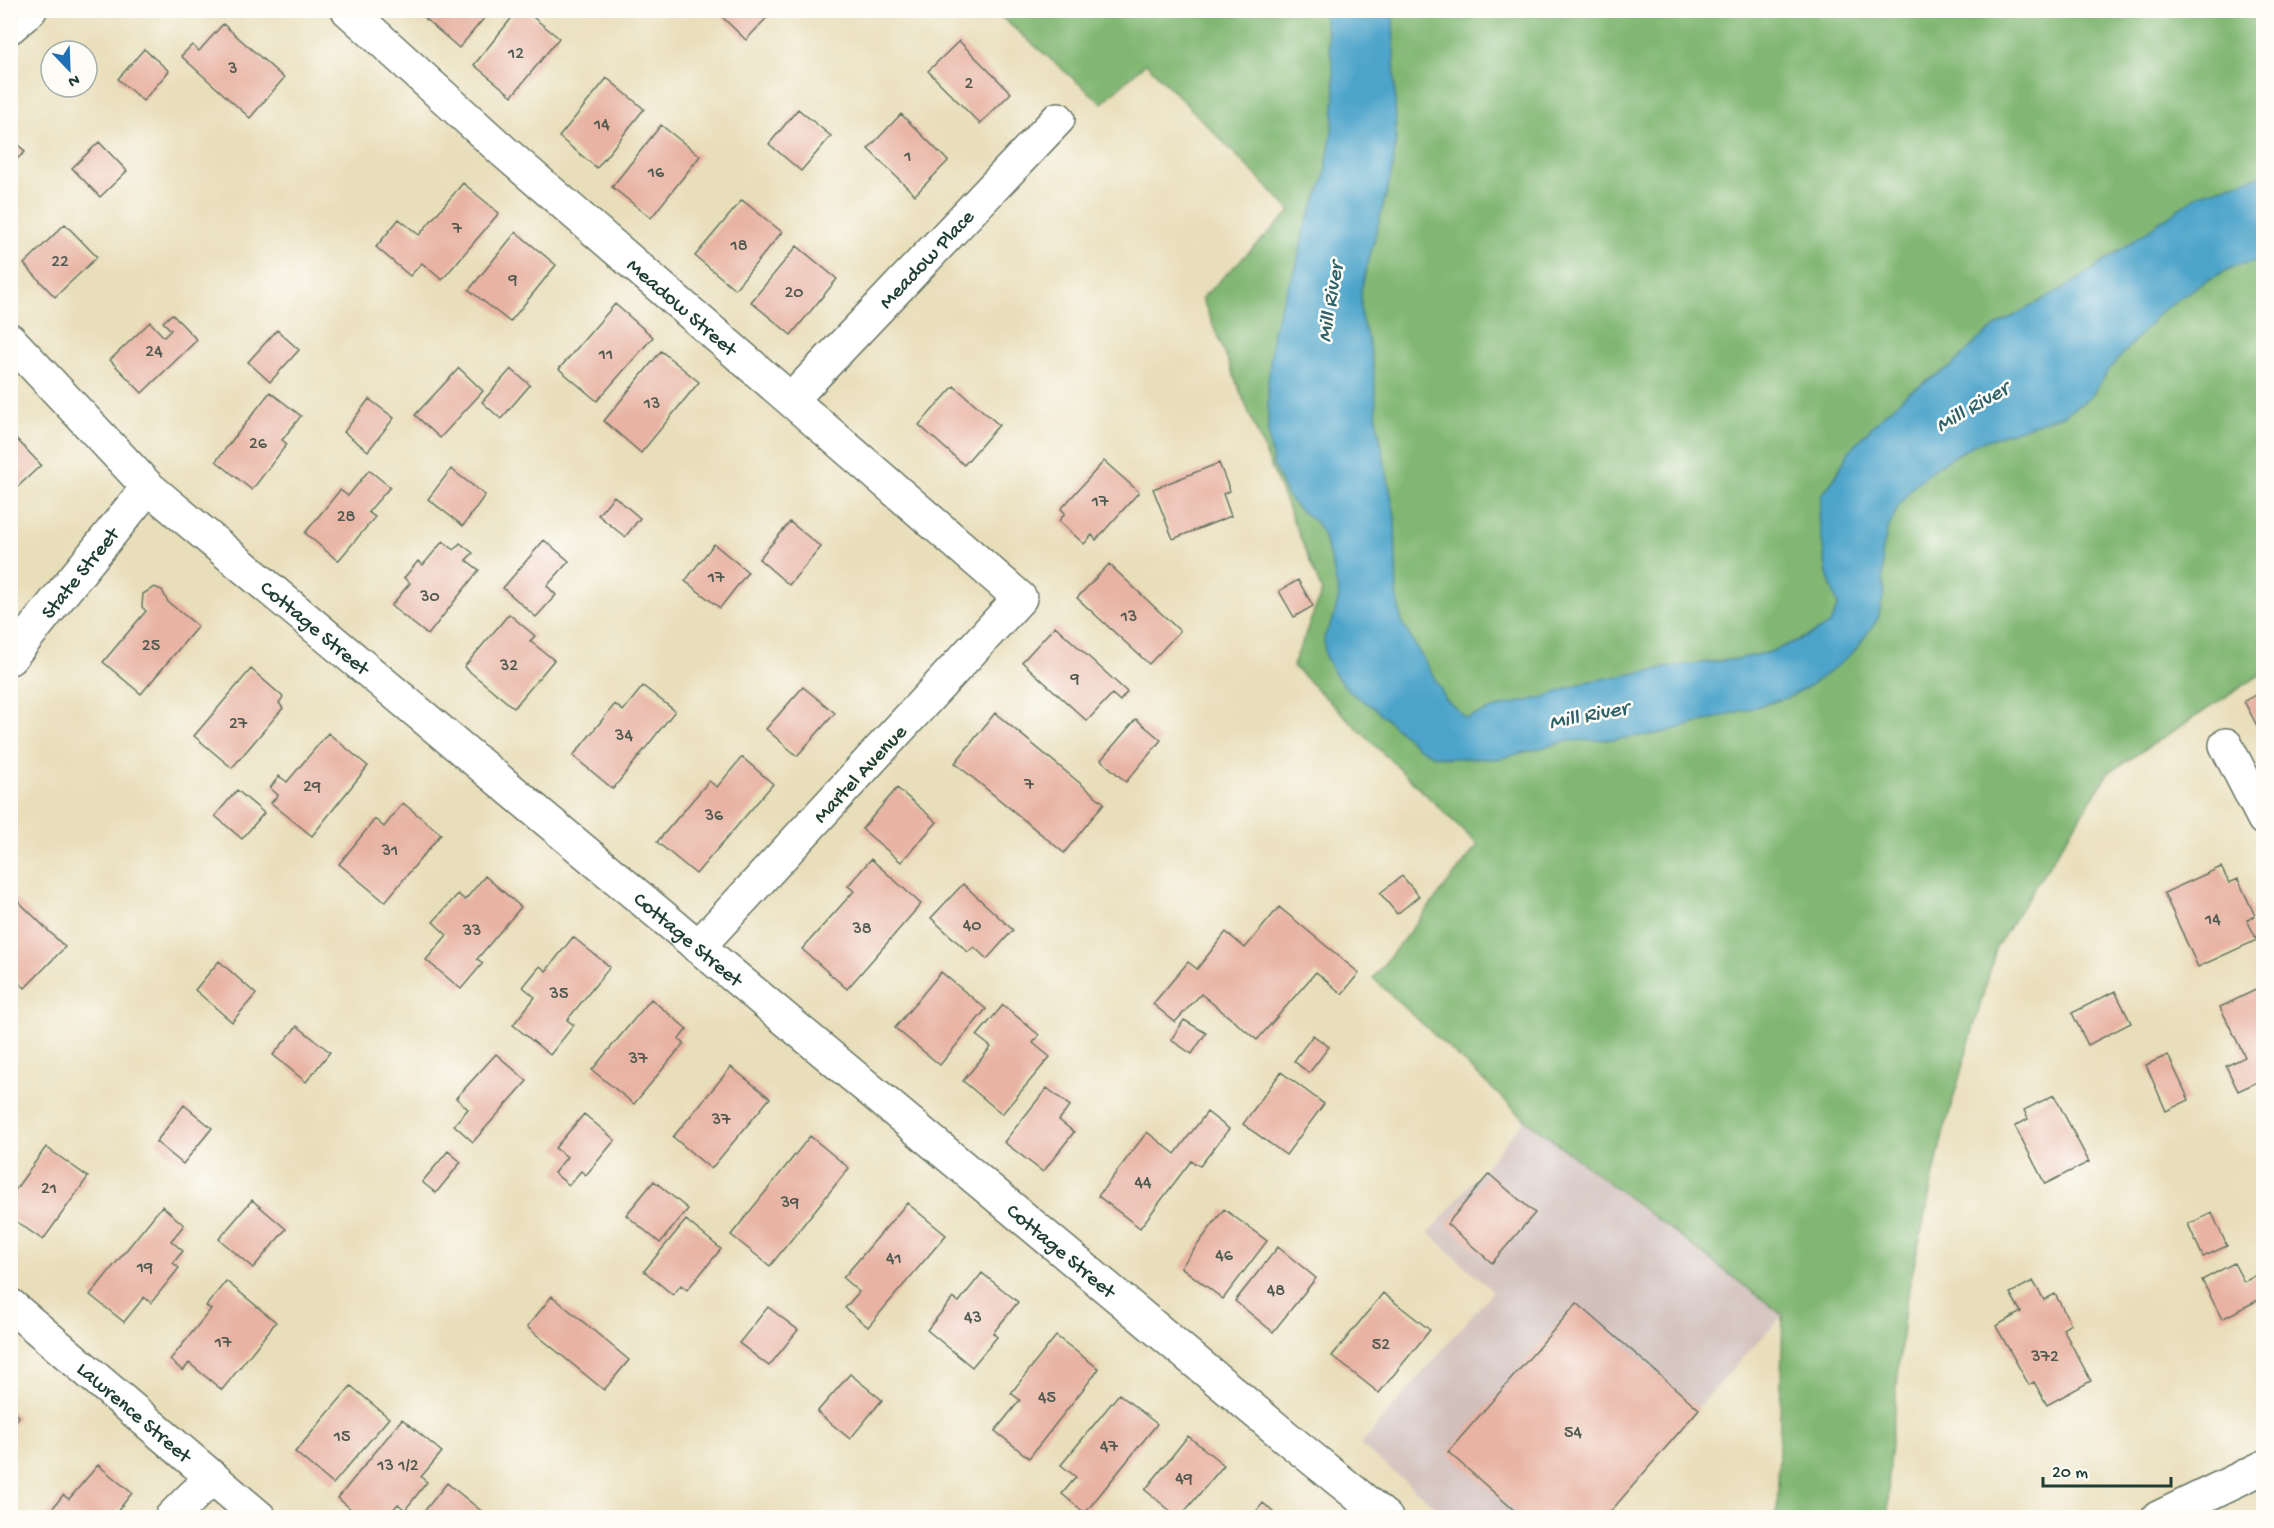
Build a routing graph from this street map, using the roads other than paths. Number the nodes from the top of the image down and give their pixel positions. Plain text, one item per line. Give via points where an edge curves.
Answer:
1 (30, 10) edge
2 (348, 10) edge
3 (10, 27) edge
4 (1058, 119) dead end
5 (10, 340) edge
6 (792, 399) junction
7 (148, 488) junction
8 (1020, 598) joint
9 (10, 658) edge
10 (2226, 745) dead end
11 (2264, 819) edge
12 (698, 947) junction
13 (10, 1305) edge
14 (2264, 1467) edge
15 (212, 1477) junction
16 (171, 1518) edge
17 (260, 1518) edge
18 (1386, 1518) edge
19 (2158, 1518) edge

1 - 3 street
2 - 6 street, Meadow Street via 502,150
4 - 6 street, Meadow Place
5 - 7 street, Cottage Street
6 - 8 street, Meadow Street
7 - 9 street, State Street
7 - 12 street, Cottage Street
8 - 12 street, Martel Avenue
10 - 11 street
12 - 18 street, Cottage Street
13 - 15 street, Lawrence Street
14 - 19 street
15 - 16 street
15 - 17 street, Lawrence Street

